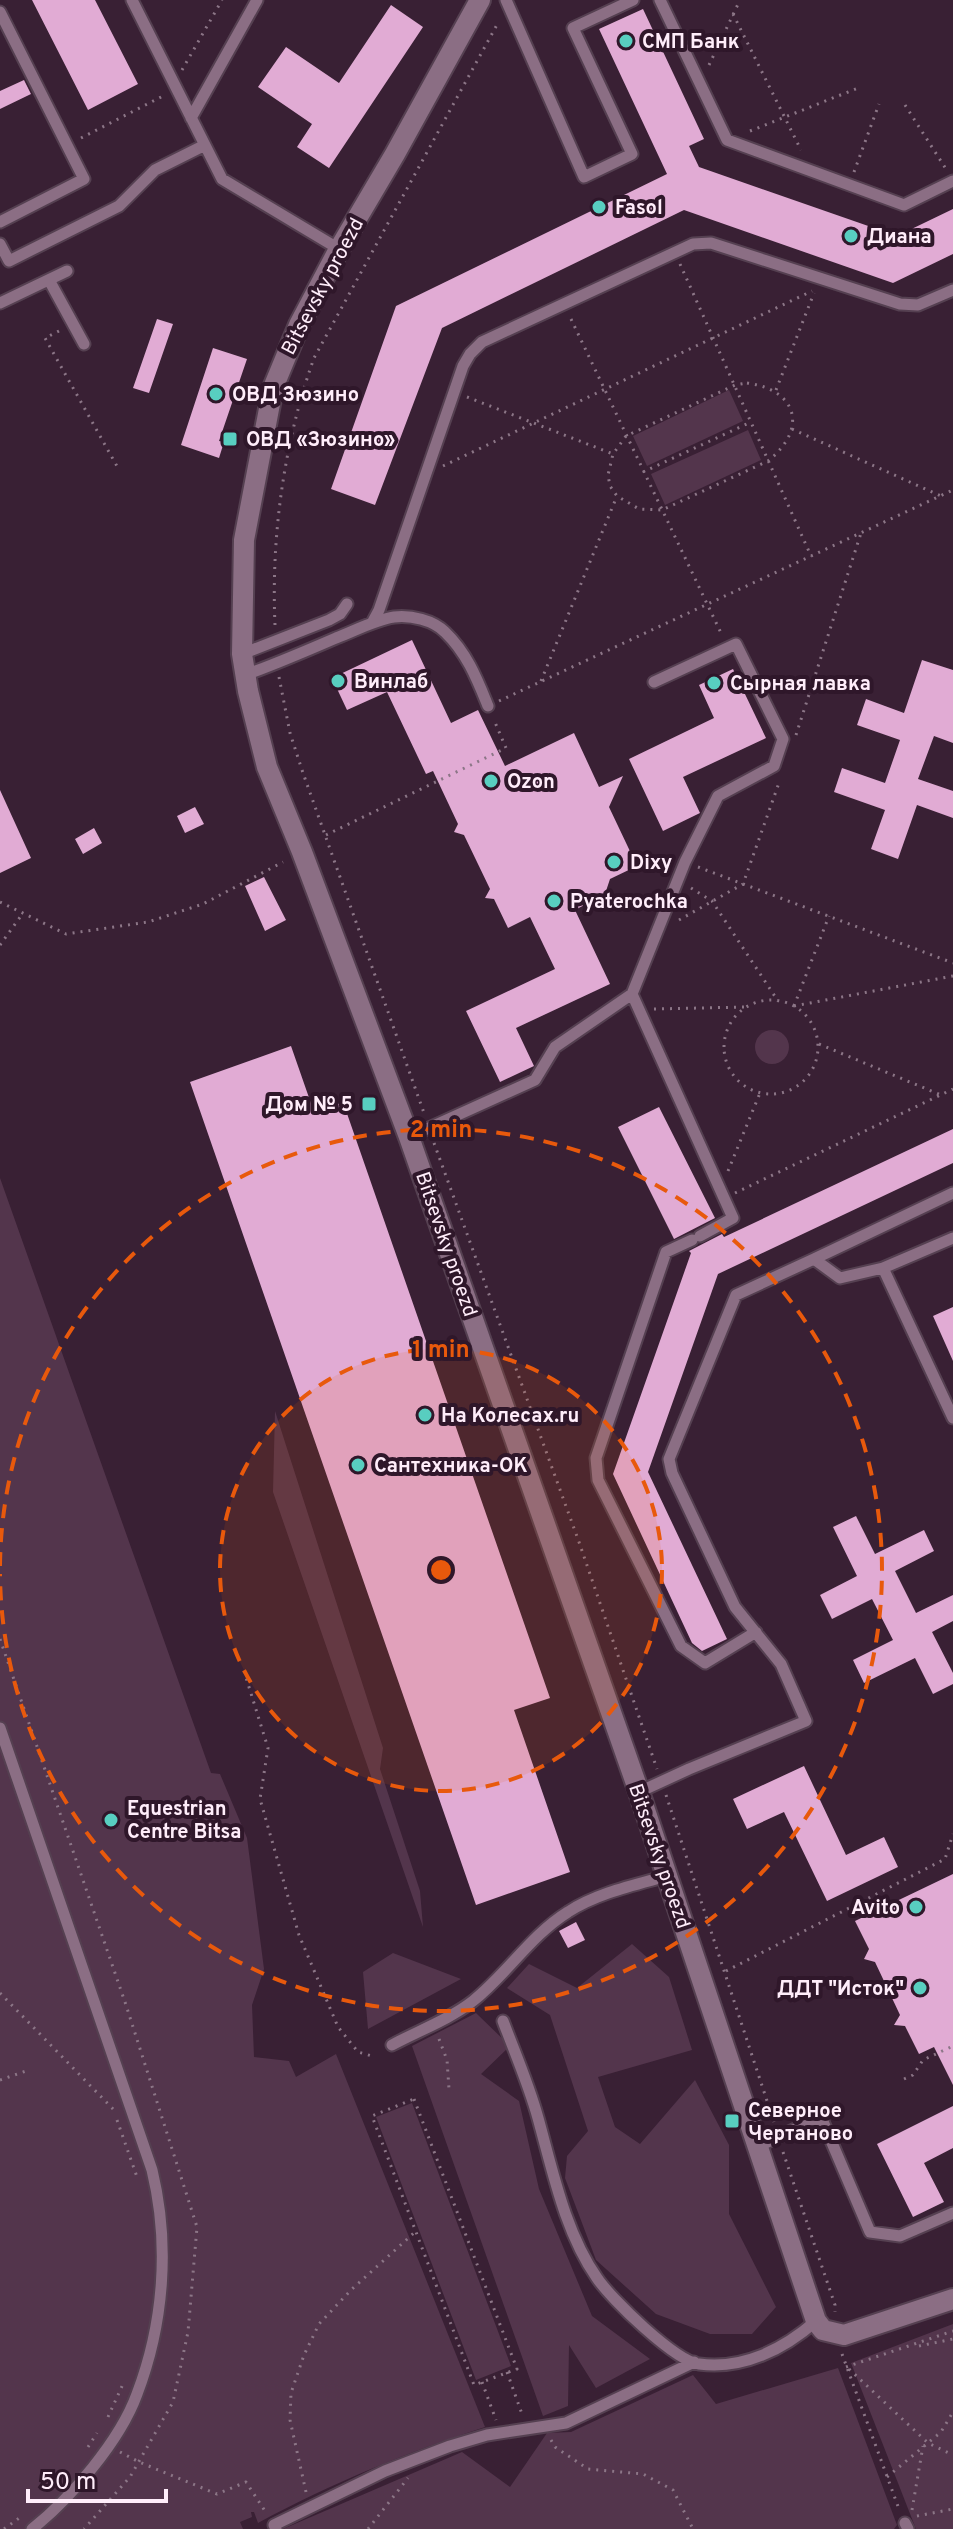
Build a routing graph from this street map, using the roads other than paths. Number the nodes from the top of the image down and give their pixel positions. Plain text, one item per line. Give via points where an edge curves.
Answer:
1 (132, 0) edge
2 (257, 0) edge
3 (480, 0) edge
4 (633, 0) edge
5 (660, 0) edge
6 (507, 2) edge
7 (0, 12) edge
8 (191, 118) junction
9 (205, 145) junction
10 (953, 181) edge
11 (0, 222) edge
12 (0, 244) edge
13 (339, 249) junction
14 (67, 271) dead end
15 (49, 280) junction
16 (953, 290) edge
17 (0, 303) edge
18 (84, 344) dead end
19 (347, 604) dead end
20 (372, 623) junction
21 (242, 654) junction
22 (245, 675) junction
23 (654, 682) dead end
24 (488, 706) road end
25 (632, 994) junction
26 (409, 1137) junction
27 (953, 1193) edge
28 (953, 1238) edge
29 (814, 1259) junction
30 (883, 1268) junction
31 (953, 1418) edge
32 (756, 1632) junction
33 (0, 1728) edge
34 (639, 1792) junction
35 (667, 1876) junction
36 (503, 2021) dead end
37 (392, 2045) dead end
38 (759, 2146) junction
39 (953, 2213) edge
40 (953, 2299) edge
41 (816, 2321) junction
42 (694, 2362) junction
43 (275, 2527) edge
44 (32, 2529) edge

1 - 8 lane
2 - 8 lane
3 - 13 street, Bitsevsky proezd
4 - 6 lane via 573,28 632,154 584,177
5 - 10 lane via 727,140 904,205
7 - 11 lane via 84,179
8 - 9 lane
9 - 12 lane via 155,170 119,206 9,261
9 - 13 lane via 222,179
13 - 21 street, Bitsevsky proezd via 284,359 267,410 244,540
14 - 15 lane
15 - 17 lane
15 - 18 lane
16 - 20 lane via 918,305 900,304 711,243 693,244 482,342 463,366
19 - 21 lane via 329,620
20 - 22 lane
20 - 24 lane via 413,618 444,631 470,663
21 - 22 street, Bitsevsky proezd
22 - 26 street, Bitsevsky proezd via 267,767
23 - 25 lane via 736,644 783,739 774,766 718,796
25 - 26 lane via 555,1047 535,1080
25 - 32 lane via 733,1218 666,1252 596,1458 598,1480 681,1646 705,1663
26 - 34 street, Bitsevsky proezd
27 - 29 lane
28 - 30 lane
29 - 30 lane via 840,1278
29 - 32 lane via 736,1295 669,1459 735,1607
30 - 31 lane
32 - 34 lane via 781,1664 806,1721
33 - 44 lane via 152,2170 160,2205 163,2268 154,2336 137,2397 109,2445 59,2508
34 - 35 street, Bitsevsky proezd
35 - 37 lane via 569,1911 471,2003
35 - 38 street, Bitsevsky proezd
36 - 42 lane via 574,2234 597,2279 644,2329
38 - 39 lane via 821,2117 870,2232 900,2236
38 - 41 street, Bitsevsky proezd
40 - 41 street via 862,2331 834,2334
41 - 42 lane via 768,2353 731,2364
42 - 43 lane via 566,2423 500,2434 422,2457

